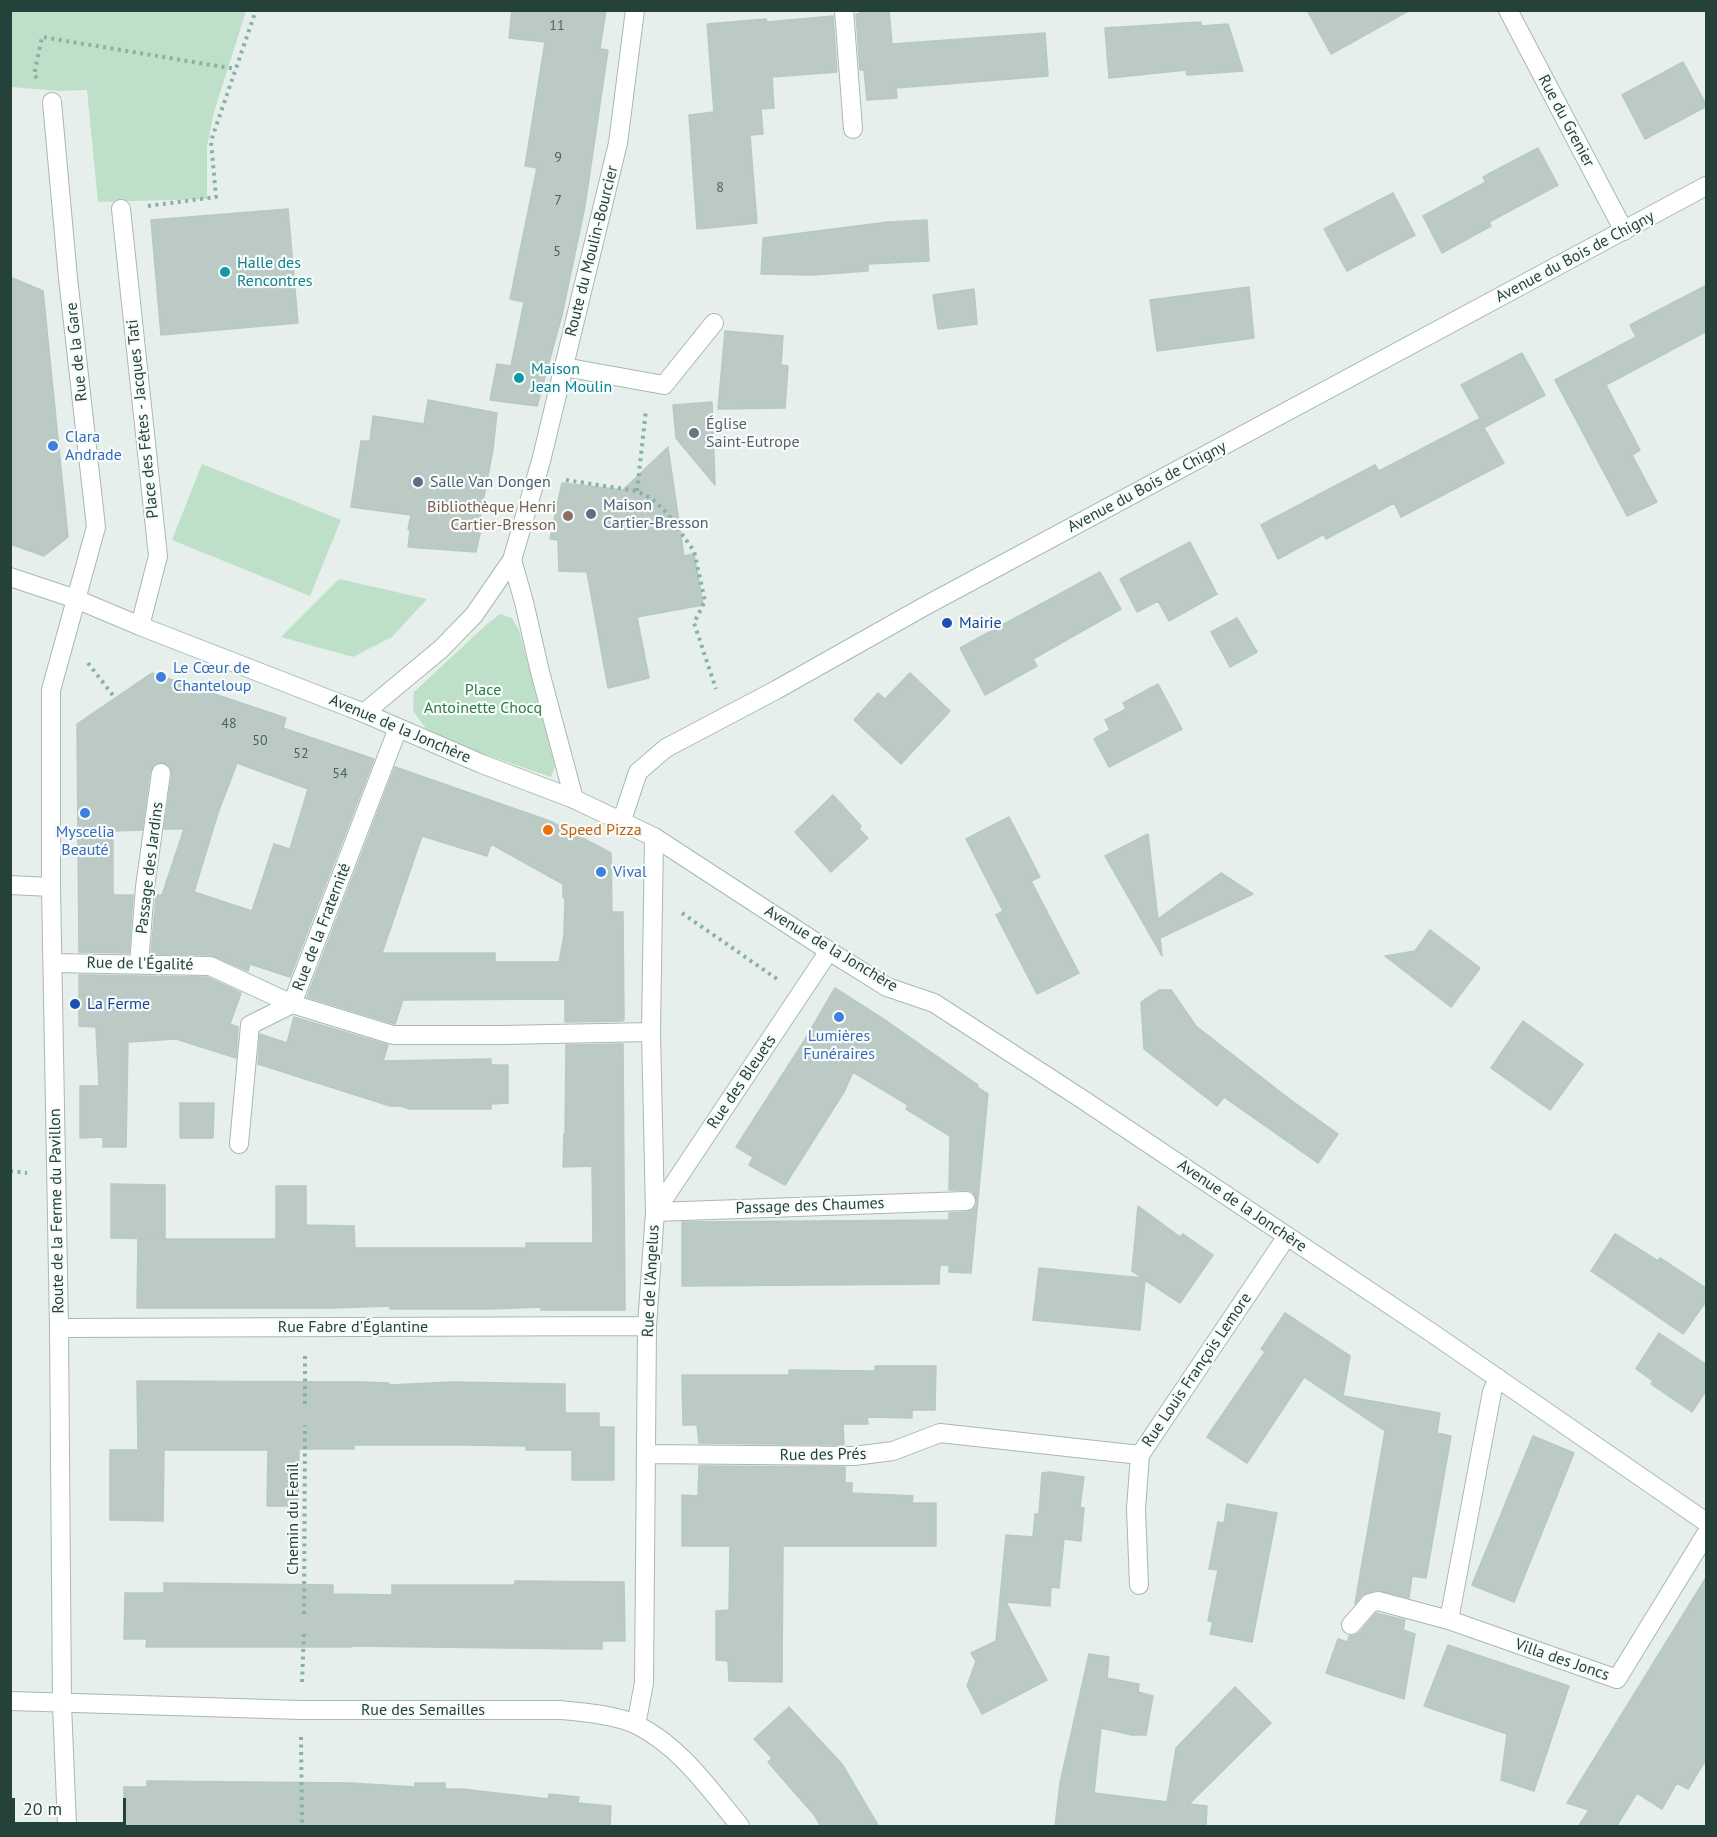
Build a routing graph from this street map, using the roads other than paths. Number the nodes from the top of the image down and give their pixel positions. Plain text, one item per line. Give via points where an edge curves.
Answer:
1 (635, 10) edge
2 (844, 10) edge
3 (1508, 10) edge
4 (52, 102) road end
5 (853, 129) dead end
6 (1707, 186) edge
7 (121, 209) road end
8 (1624, 231) junction
9 (714, 323) dead end
10 (564, 367) junction
11 (512, 560) junction
12 (10, 577) edge
13 (76, 599) junction
14 (140, 626) junction
15 (364, 713) junction
16 (398, 728) junction
17 (161, 772) dead end
18 (574, 799) junction
19 (622, 820) junction
20 (654, 837) junction
21 (10, 885) edge
22 (51, 887) junction
23 (828, 951) junction
24 (53, 963) junction
25 (139, 964) junction
26 (292, 1004) junction
27 (651, 1032) junction
28 (239, 1144) dead end
29 (966, 1201) dead end
30 (655, 1212) junction
31 (1287, 1236) junction
32 (647, 1326) junction
33 (59, 1328) junction
34 (1498, 1378) junction
35 (646, 1454) junction
36 (1140, 1455) junction
37 (1707, 1522) edge
38 (1707, 1534) edge
39 (1139, 1585) dead end
40 (1449, 1620) junction
41 (1351, 1624) dead end
42 (10, 1701) edge
43 (62, 1704) junction
44 (636, 1725) junction
45 (67, 1827) edge
46 (740, 1827) edge

1 - 10 street, Route du Moulin-Bourcier via 618,143
2 - 5 street
3 - 8 street, Rue du Grenier
4 - 13 street, Rue de la Gare via 96,527
6 - 8 street, Avenue du Bois de Chigny
7 - 14 street, Place des Fêtes - Jacques Tati via 158,556
8 - 19 street, Avenue du Bois de Chigny via 666,748 638,772
9 - 10 street via 664,385
10 - 11 street, Route du Moulin-Bourcier
11 - 15 street, Route du Moulin-Bourcier via 466,624
11 - 18 street
12 - 13 street, Avenue de la Jonchère
13 - 14 street, Avenue de la Jonchère
13 - 22 street, Route de la Ferme du Pavillon via 51,690
14 - 15 street, Avenue de la Jonchère
15 - 16 street, Avenue de la Jonchère
16 - 18 street, Avenue de la Jonchère
16 - 26 street, Rue de la Fraternité
17 - 25 street, Passage des Jardins
18 - 19 street, Avenue de la Jonchère
19 - 20 street, Avenue de la Jonchère
20 - 23 street, Avenue de la Jonchère
20 - 27 street, Rue de l'Angelus
21 - 22 street
22 - 24 street, Route de la Ferme du Pavillon
23 - 30 street, Rue des Bleuets
23 - 31 street, Avenue de la Jonchère via 887,987 934,1003
24 - 25 street, Rue de l'Égalité
24 - 33 street, Route de la Ferme du Pavillon
25 - 26 street, Rue de l'Égalité via 210,966
26 - 27 street, Rue de l'Égalité via 393,1035
26 - 28 street, Rue de la Fraternité via 250,1025
27 - 30 street, Rue de l'Angelus
29 - 30 street, Passage des Chaumes
30 - 32 street, Rue de l'Angelus
31 - 34 street, Avenue de la Jonchère
31 - 36 street, Rue Louis François Lemore
32 - 33 street, Rue Fabre d'Églantine
32 - 35 street, Rue de l'Angelus
33 - 43 street, Route de la Ferme du Pavillon
34 - 37 street, Avenue de la Jonchère
34 - 40 street via 1492,1392
35 - 36 street, Rue des Prés via 854,1456 893,1451 940,1433
35 - 44 street, Rue de l'Angelus via 644,1683
36 - 39 street, Rue Louis François Lemore via 1136,1509
38 - 40 street, Villa des Joncs via 1617,1678
40 - 41 street, Villa des Joncs via 1378,1601 1370,1603
42 - 43 street, Rue des Semailles
43 - 44 street, Rue des Semailles via 301,1710 560,1710 597,1714
43 - 45 street, Route de la Ferme du Pavillon
44 - 46 street, Rue des Semailles via 689,1764

